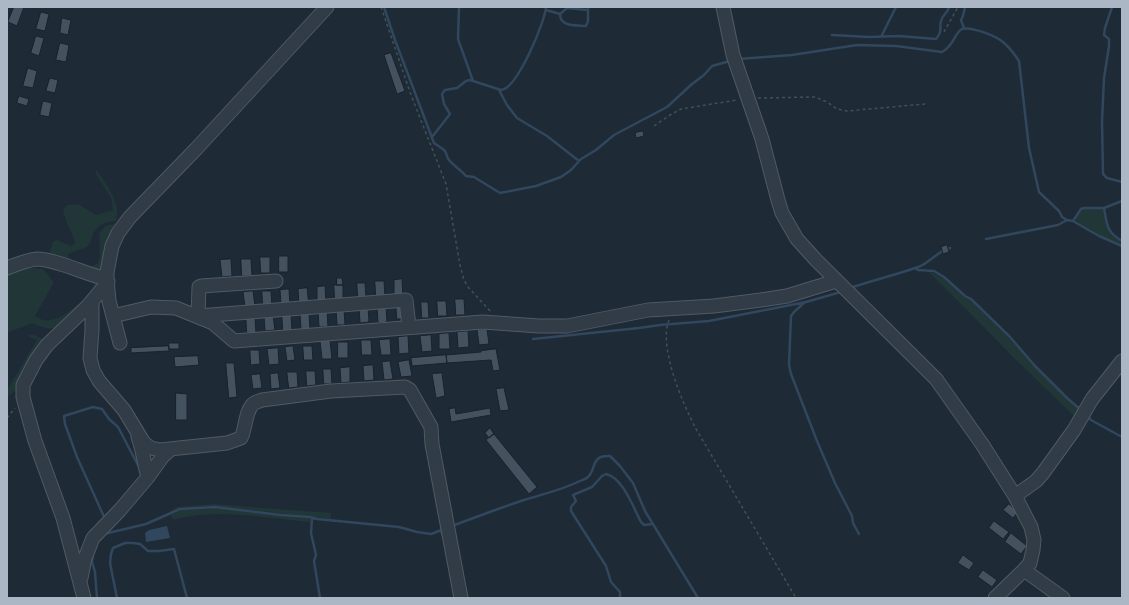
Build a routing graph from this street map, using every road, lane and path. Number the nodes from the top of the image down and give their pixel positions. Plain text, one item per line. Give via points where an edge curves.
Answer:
1 (327, 7) edge
2 (381, 7) edge
3 (723, 7) edge
4 (958, 7) edge
5 (944, 32) dead end
6 (748, 98) junction
7 (925, 104) dead end
8 (654, 126) dead end
9 (7, 268) edge
10 (108, 281) junction
11 (276, 281) dead end
12 (836, 281) junction
13 (92, 302) junction
14 (676, 308) junction
15 (113, 316) junction
16 (198, 316) junction
17 (496, 323) junction
18 (409, 327) junction
19 (120, 343) dead end
20 (1122, 361) edge
21 (138, 435) junction
22 (171, 449) junction
23 (148, 477) junction
24 (1015, 496) junction
25 (1024, 570) junction
26 (80, 583) junction
27 (84, 598) edge
28 (461, 598) edge
29 (796, 598) edge
30 (995, 598) edge
31 (1063, 598) edge

1 - 10 street via 196,150 130,217 112,246 107,272
2 - 17 path via 411,95 446,184 464,280 493,314
3 - 6 street via 733,55
4 - 5 path
6 - 7 path via 815,97 837,109 848,111
6 - 8 path via 681,109
6 - 12 street via 782,213 798,239
9 - 10 street via 39,259 56,262
10 - 13 street
10 - 15 street
11 - 16 street via 201,286
12 - 14 street via 781,297
12 - 24 street via 936,379
13 - 21 street via 90,358 94,370 99,381 124,410
13 - 26 street via 47,345 23,385 23,397 35,441 63,518
14 - 17 street via 648,310 567,326
14 - 29 path via 668,320 666,339 677,388 696,429
15 - 16 street via 151,307 176,308
15 - 19 street
16 - 18 street via 213,323 234,341
16 - 18 street via 406,300
17 - 18 street
20 - 24 street via 1092,399 1074,430 1043,472
21 - 22 street via 150,448
21 - 23 street
22 - 23 street
22 - 28 street via 227,443 241,438 248,413 253,404 262,400 331,391 405,387 410,390 431,427
23 - 26 street via 93,538
24 - 25 street via 1031,527 1034,540 1030,563
25 - 30 street
25 - 31 street
26 - 27 street

